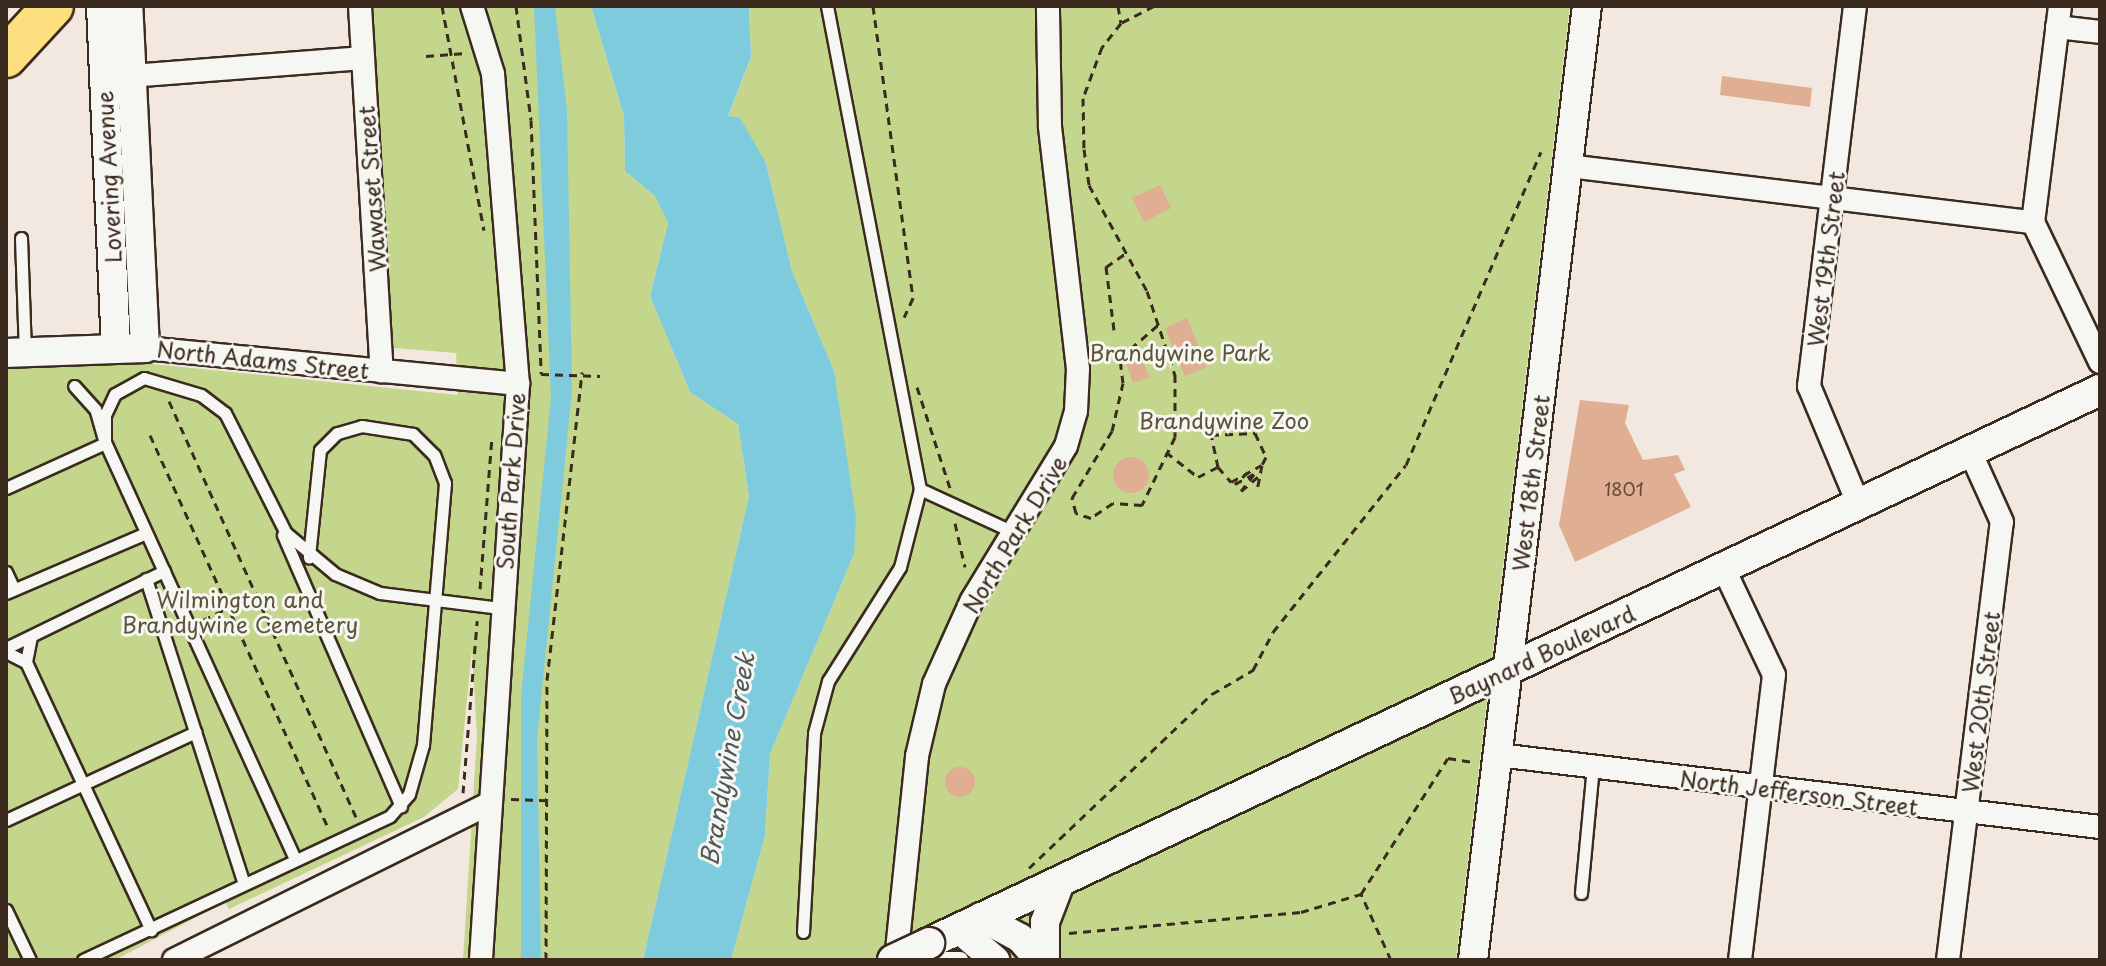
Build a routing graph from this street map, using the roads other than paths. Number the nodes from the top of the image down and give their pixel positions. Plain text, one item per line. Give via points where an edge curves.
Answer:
1 (31, 6) edge
2 (53, 6) edge
3 (101, 6) edge
4 (128, 6) edge
5 (360, 6) edge
6 (472, 6) edge
7 (827, 6) edge
8 (1048, 6) edge
9 (1587, 6) edge
10 (1855, 6) edge
11 (2058, 17) edge
12 (6, 27) edge
13 (2100, 32) edge
14 (6, 57) edge
15 (362, 58) junction
16 (132, 76) junction
17 (104, 78) junction
18 (1568, 166) junction
19 (1832, 197) junction
20 (2033, 222) junction
21 (21, 238) dead end
22 (145, 348) junction
23 (116, 349) junction
24 (16, 352) edge
25 (2100, 362) edge
26 (382, 371) junction
27 (518, 384) junction
28 (74, 386) dead end
29 (2100, 390) edge
30 (105, 443) junction
31 (1970, 451) junction
32 (6, 488) edge
33 (920, 489) junction
34 (1858, 503) junction
35 (273, 511) junction
36 (1013, 532) junction
37 (146, 533) junction
38 (309, 557) junction
39 (1723, 567) junction
40 (164, 571) junction
41 (6, 572) edge
42 (146, 579) junction
43 (10, 591) edge
44 (434, 600) junction
45 (500, 608) junction
46 (31, 636) junction
47 (6, 650) edge
48 (26, 662) junction
49 (1508, 671) junction
50 (196, 732) junction
51 (1485, 758) junction
52 (1593, 767) junction
53 (84, 786) junction
54 (1760, 789) junction
55 (488, 804) junction
56 (401, 806) junction
57 (1966, 811) junction
58 (6, 820) edge
59 (2100, 827) edge
60 (295, 859) junction
61 (1061, 880) junction
62 (244, 884) junction
63 (1581, 893) dead end
64 (6, 910) edge
65 (151, 930) junction
66 (803, 932) dead end
67 (955, 944) edge
68 (990, 958) edge
69 (30, 960) edge
70 (83, 960) edge
71 (174, 960) edge
72 (481, 960) edge
73 (894, 960) edge
74 (1039, 960) edge
75 (1045, 960) edge
76 (1473, 960) edge
77 (1740, 960) edge
78 (1948, 960) edge

1 - 12 highway
2 - 14 highway
3 - 17 street, Lovering Avenue
4 - 16 street, Lovering Avenue
5 - 15 street, Wawaset Street
6 - 27 street, South Park Drive via 493,74
7 - 33 lane
8 - 36 street, North Park Drive via 1050,126 1077,389 1066,446
9 - 18 street, West 18th Street
10 - 19 street, West 19th Street
11 - 13 street
11 - 20 street
15 - 16 street
15 - 26 street, Wawaset Street
16 - 17 street
16 - 22 street, Lovering Avenue
17 - 23 street, Lovering Avenue
18 - 19 street
18 - 49 street, West 18th Street
19 - 20 street
19 - 34 street, West 19th Street via 1810,394
20 - 25 street
21 - 24 lane
22 - 23 street, North Adams Street
22 - 26 street, North Adams Street
23 - 24 street, North Adams Street
26 - 27 street, North Adams Street
27 - 45 street, South Park Drive
28 - 30 lane via 95,409
29 - 31 main road, Baynard Boulevard
30 - 32 lane
30 - 35 lane via 107,405 125,383 172,383 225,413
30 - 37 lane
31 - 34 main road, Baynard Boulevard
31 - 57 street, West 20th Street via 2002,522
33 - 36 lane
33 - 66 lane via 900,567 828,681 814,733
34 - 39 main road, Baynard Boulevard
35 - 38 lane
35 - 56 lane
36 - 73 street, North Park Drive via 934,684 917,756
37 - 40 lane
37 - 43 lane
38 - 44 lane via 380,593
38 - 44 lane via 320,450 337,433 362,426 413,434 434,455 445,483
39 - 49 main road, Baynard Boulevard
39 - 54 street via 1774,675
40 - 42 lane
40 - 60 lane
41 - 43 lane
42 - 46 lane
42 - 50 lane
44 - 45 lane
44 - 56 lane via 419,771
45 - 55 street, South Park Drive
46 - 47 lane
46 - 48 lane
47 - 48 lane
48 - 53 lane
49 - 51 street, West 18th Street
49 - 61 main road, Baynard Boulevard
50 - 53 lane
50 - 62 lane
51 - 52 street, North Jefferson Street
51 - 76 street, West 18th Street
52 - 54 street, North Jefferson Street
52 - 63 lane
53 - 58 lane
53 - 65 lane
54 - 57 street, North Jefferson Street
54 - 77 street
55 - 71 street
55 - 72 street, South Park Drive
56 - 60 lane
57 - 59 street, North Jefferson Street
57 - 78 street, West 20th Street
60 - 62 lane
61 - 67 main road, Baynard Boulevard
61 - 75 street via 1045,922
62 - 65 lane
64 - 69 lane
65 - 70 lane
67 - 68 street
67 - 73 main road, Baynard Boulevard, bridge
67 - 74 street via 1020,938

